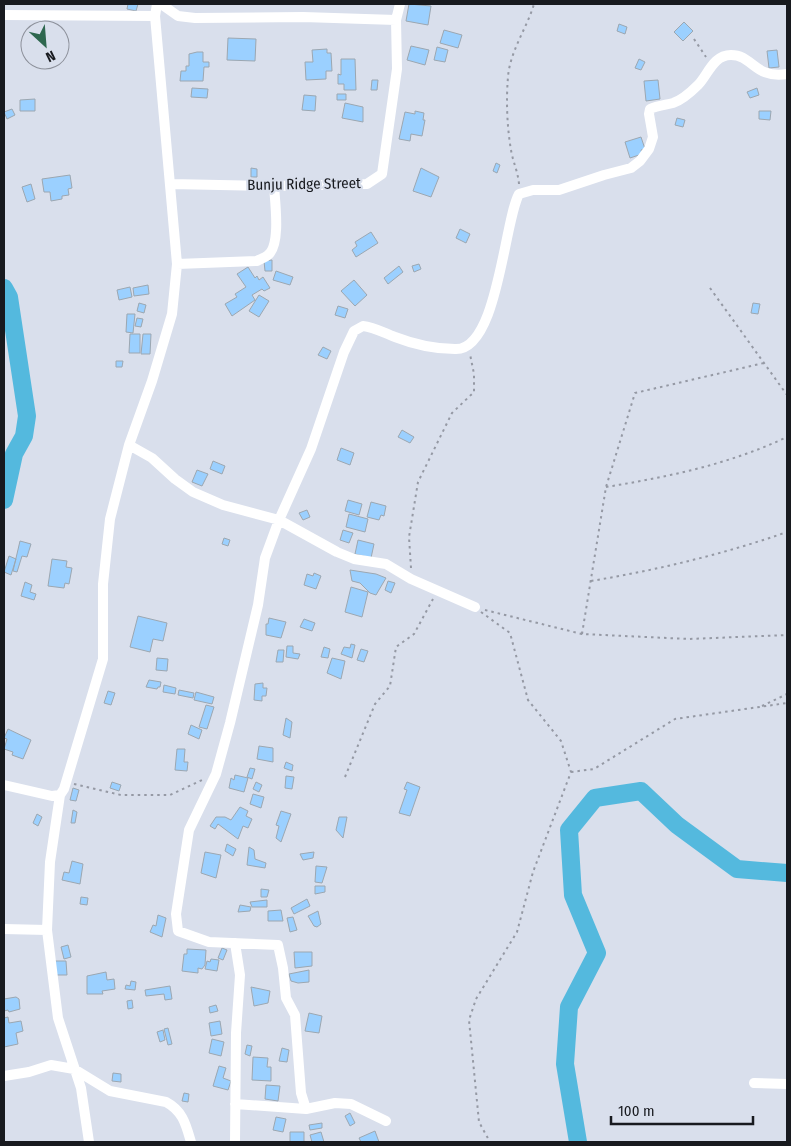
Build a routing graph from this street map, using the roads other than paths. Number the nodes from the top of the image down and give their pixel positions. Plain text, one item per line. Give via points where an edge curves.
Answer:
1 (159, 4) edge
2 (400, 4) edge
3 (4, 15) edge
4 (155, 16) junction
5 (396, 20) junction
6 (787, 74) edge
7 (171, 184) junction
8 (274, 186) junction
9 (177, 264) junction
10 (129, 445) junction
11 (279, 520) junction
12 (476, 607) road end
13 (4, 785) edge
14 (60, 795) junction
15 (4, 928) edge
16 (47, 930) junction
17 (235, 943) junction
18 (74, 1069) junction
19 (4, 1076) edge
20 (754, 1083) dead end
21 (787, 1084) edge
22 (235, 1104) junction
23 (306, 1109) junction
24 (386, 1121) dead end
25 (89, 1142) edge
26 (191, 1142) edge
27 (235, 1142) edge

1 - 4 street
1 - 5 street via 178,16 195,18
2 - 5 street, Bunju Ridge Street
3 - 4 street
4 - 7 street
5 - 8 street, Bunju Ridge Street via 397,69 382,174 368,184
6 - 11 street via 763,73 746,60 731,55 715,61 705,77 686,95 650,109 652,137 649,149 632,168 559,190 533,190 519,194 513,205 504,263 485,322 468,344 457,350 403,340 370,326 354,331 311,449
7 - 8 street, Bunju Ridge Street
7 - 9 street
8 - 9 street via 276,230 269,255 257,261
9 - 10 street via 172,314
10 - 11 street via 152,458 193,492 223,505
10 - 14 street via 110,519 103,584 103,659
11 - 12 street via 337,552 354,559 386,564
11 - 17 street via 265,558 258,605 216,774 189,830 176,914 178,931 209,942
13 - 14 street
14 - 16 street via 50,862
15 - 16 street
16 - 18 street via 58,1018
17 - 22 street via 240,975
17 - 23 street via 278,945 286,998 295,1015 301,1093
18 - 19 street via 51,1065
18 - 25 street
18 - 26 street via 110,1091 166,1102 183,1116
20 - 21 street
22 - 23 street
22 - 27 street
23 - 24 street via 335,1103 351,1104

